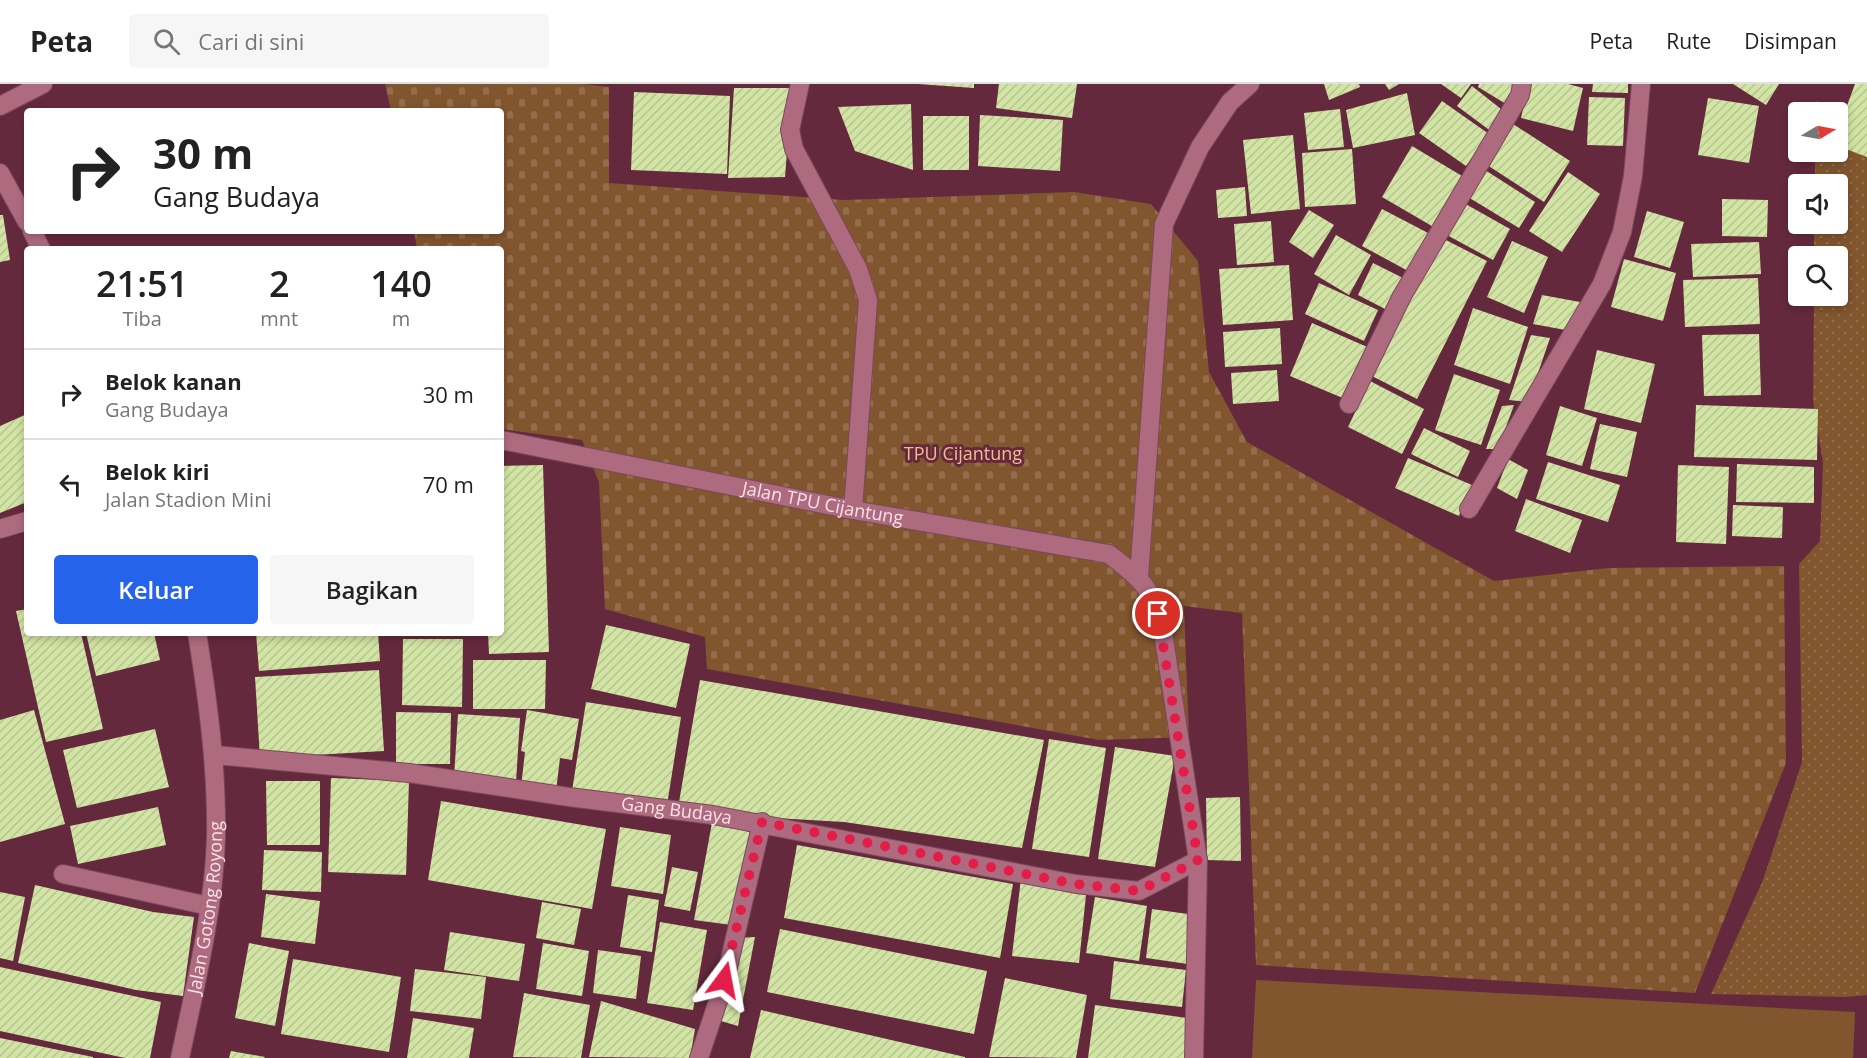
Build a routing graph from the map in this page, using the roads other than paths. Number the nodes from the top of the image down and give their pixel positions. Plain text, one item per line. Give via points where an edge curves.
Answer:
1 (43, 84) edge
2 (800, 84) edge
3 (1250, 84) edge
4 (1522, 84) edge
5 (1641, 84) edge
6 (0, 106) edge
7 (0, 173) edge
8 (24, 217) edge
9 (1349, 404) dead end
10 (504, 441) edge
11 (1469, 509) dead end
12 (853, 510) junction
13 (24, 522) edge
14 (0, 529) edge
15 (1139, 577) junction
16 (197, 636) edge
17 (215, 754) junction
18 (762, 822) junction
19 (1198, 860) junction
20 (63, 874) dead end
21 (209, 906) junction
22 (180, 1058) edge
23 (699, 1058) edge
24 (1194, 1058) edge

1 - 6 street
2 - 12 street via 790,130 794,149 858,269 868,300
3 - 15 street via 1230,102 1200,147 1164,224
4 - 9 street via 1520,95 1402,296
5 - 11 street via 1633,176 1622,232 1602,284
7 - 8 street
10 - 12 street, Jalan TPU Cijantung
12 - 15 street, Jalan TPU Cijantung via 1109,554
13 - 14 street
15 - 19 street, Jalan TPU Cijantung via 1155,601 1162,626
16 - 17 street, Jalan Gotong Royong
17 - 18 street, Gang Budaya via 409,773
17 - 21 street, Jalan Gotong Royong via 216,840
18 - 19 street, Gang Budaya via 1076,884 1139,891
18 - 23 street via 724,980
19 - 24 street, Jalan TPU Cijantung
20 - 21 street
21 - 22 street, Jalan Gotong Royong

